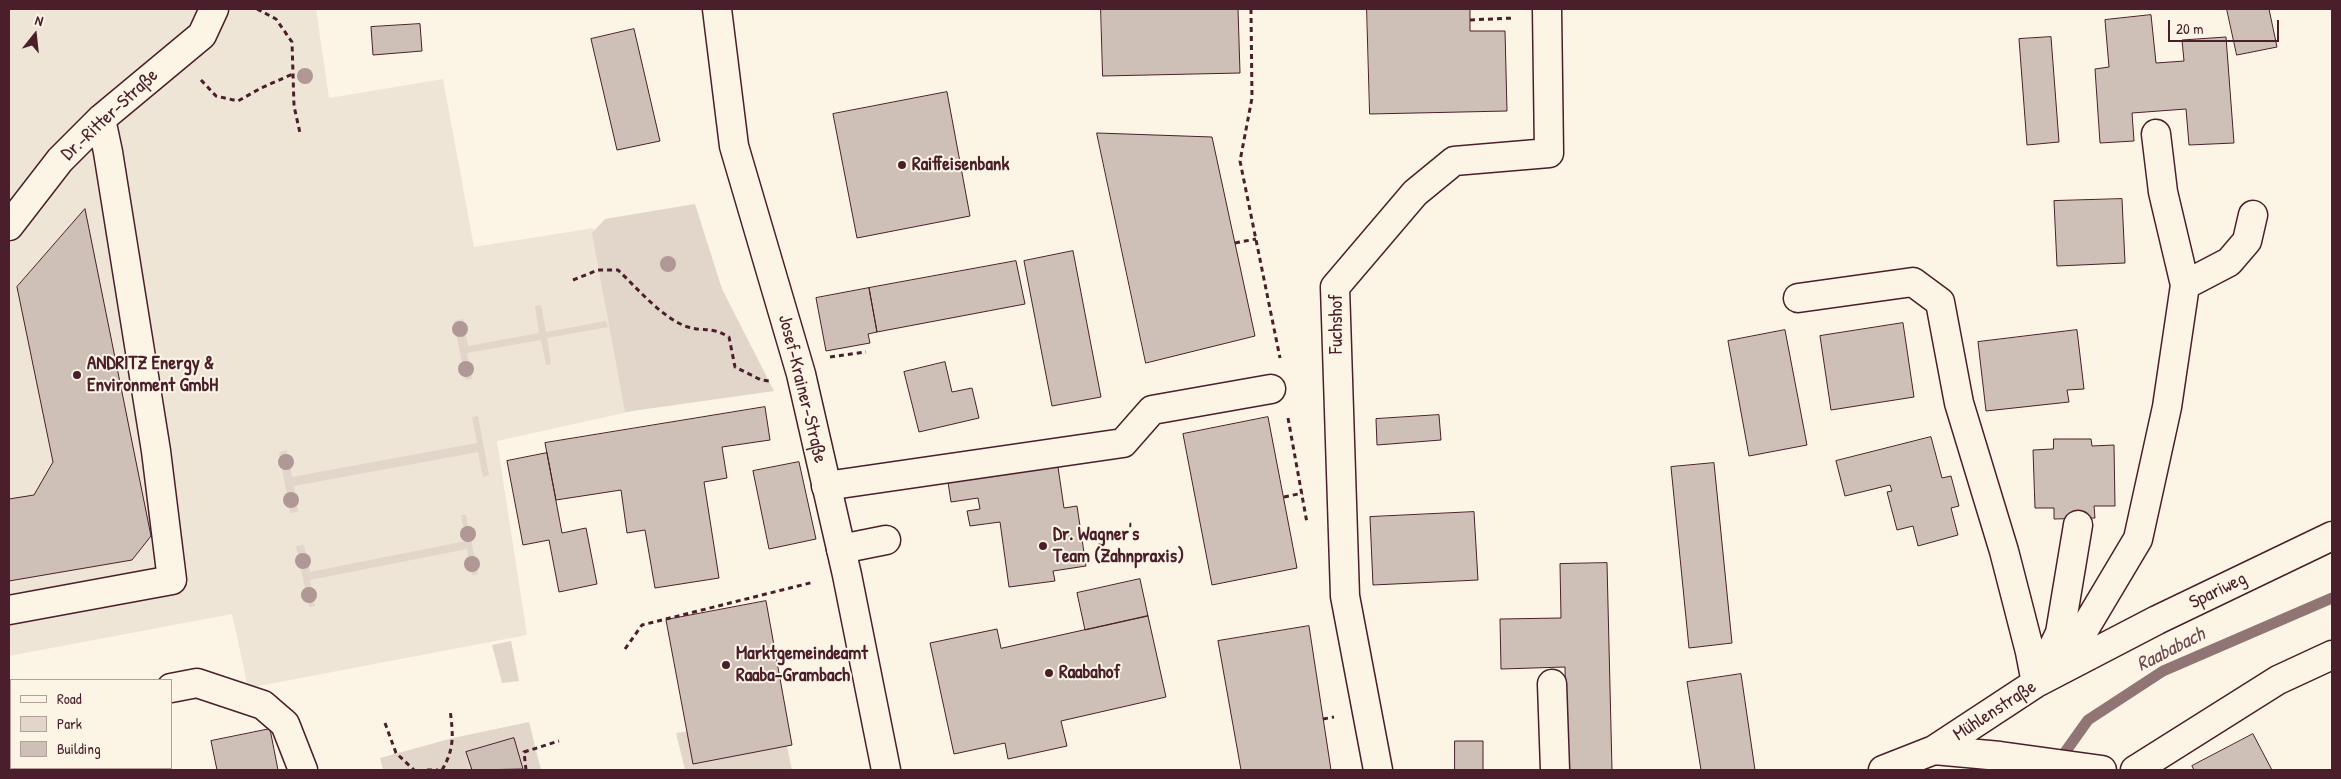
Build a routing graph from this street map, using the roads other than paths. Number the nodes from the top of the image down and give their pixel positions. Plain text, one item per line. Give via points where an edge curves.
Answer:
1 (214, 9) edge
2 (717, 9) edge
3 (1547, 13) edge
4 (101, 119) junction
5 (2156, 134) dead end
6 (2253, 216) dead end
7 (9, 226) edge
8 (2186, 284) junction
9 (1798, 298) dead end
10 (1270, 389) dead end
11 (826, 486) junction
12 (2078, 525) dead end
13 (2332, 536) edge
14 (886, 540) dead end
15 (844, 562) junction
16 (9, 610) edge
17 (2105, 647) joint
18 (2332, 655) edge
19 (2036, 683) junction
20 (1552, 684) dead end
21 (172, 688) edge
22 (1934, 750) junction
23 (303, 770) edge
24 (886, 770) edge
25 (1378, 770) edge
26 (1554, 770) edge
27 (1883, 770) edge
28 (2102, 770) edge
29 (2135, 770) edge

1 - 4 street, Dr.-Ritter-Straße via 202,34
2 - 11 street, Josef-Krainer-Straße via 734,146 801,374
3 - 25 street, Fuchshof via 1549,153 1454,161 1415,193 1335,287 1344,596
4 - 7 street, Dr.-Ritter-Straße via 60,160
4 - 16 street via 156,451 172,580
5 - 8 street via 2162,192
6 - 8 street via 2247,241 2229,262
8 - 19 street via 2166,407 2138,539 2082,633
9 - 19 street via 1913,282 1940,302 1959,403 2004,550
10 - 11 street via 1152,410 1123,443
11 - 15 street, Josef-Krainer-Straße
12 - 19 street via 2060,633
13 - 17 street, Spariweg
14 - 15 street
15 - 24 street, Josef-Krainer-Straße
17 - 19 street, Mühlenstraße
18 - 29 street via 2278,680
19 - 22 street, Mühlenstraße
20 - 26 street
21 - 23 street via 197,683 263,705 285,724
22 - 27 street, Mühlenstraße
22 - 28 street

